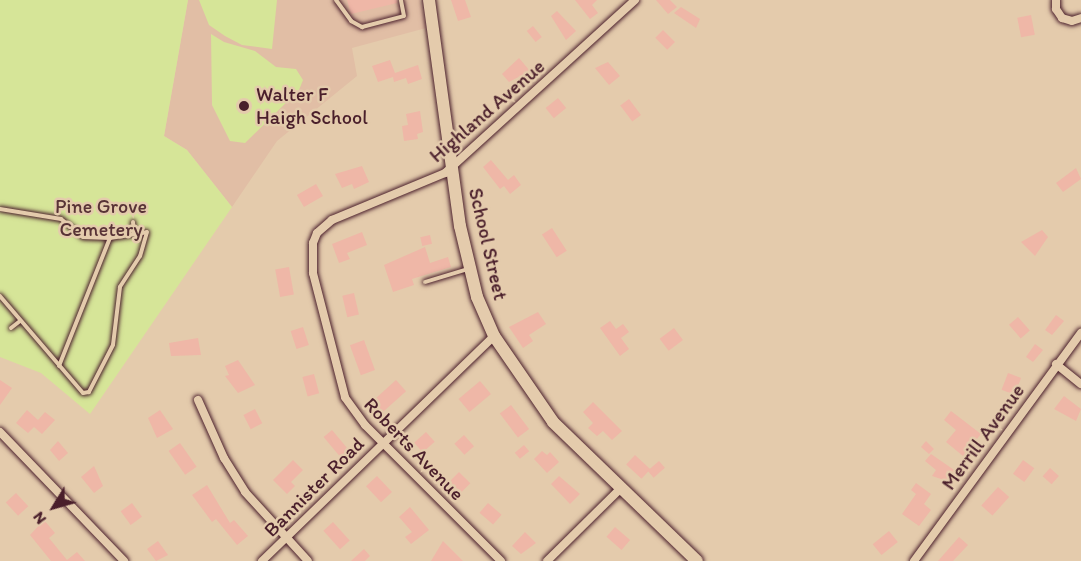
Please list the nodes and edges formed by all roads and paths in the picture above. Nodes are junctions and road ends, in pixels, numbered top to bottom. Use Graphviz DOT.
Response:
graph roads {
  1 [pos="336,0"];
  2 [pos="400,0"];
  3 [pos="429,0"];
  4 [pos="635,0"];
  5 [pos="1056,0"];
  6 [pos="1081,18"];
  7 [pos="452,167"];
  8 [pos="0,209"];
  9 [pos="133,222"];
  10 [pos="134,234"];
  11 [pos="110,238"];
  12 [pos="314,238"];
  13 [pos="469,269"];
  14 [pos="425,282"];
  15 [pos="0,296"];
  16 [pos="20,321"];
  17 [pos="11,328"];
  18 [pos="1081,333"];
  19 [pos="494,336"];
  20 [pos="1056,364"];
  21 [pos="59,366"];
  22 [pos="1081,384"];
  23 [pos="198,400"];
  24 [pos="0,432"];
  25 [pos="382,442"];
  26 [pos="620,489"];
  27 [pos="286,539"];
  28 [pos="124,561"];
  29 [pos="262,561"];
  30 [pos="308,561"];
  31 [pos="501,561"];
  32 [pos="547,561"];
  33 [pos="697,561"];
  34 [pos="914,561"];
  1 -- 2 [label="lane"];
  3 -- 7 [label="street, School Street"];
  4 -- 7 [label="street, Highland Avenue"];
  5 -- 6 [label="street"];
  7 -- 12 [label="street, Highland Avenue"];
  7 -- 13 [label="street, School Street"];
  8 -- 11 [label="lane"];
  9 -- 10 [label="lane"];
  10 -- 11 [label="lane"];
  10 -- 21 [label="lane"];
  11 -- 21 [label="lane"];
  12 -- 25 [label="street, Roberts Avenue"];
  13 -- 14 [label="lane"];
  13 -- 19 [label="street, School Street"];
  15 -- 16 [label="lane"];
  16 -- 17 [label="lane"];
  16 -- 21 [label="lane"];
  18 -- 20 [label="street, Merrill Avenue"];
  19 -- 25 [label="street, Bannister Road"];
  19 -- 26 [label="street, School Street"];
  20 -- 22 [label="street"];
  20 -- 34 [label="street, Merrill Avenue"];
  23 -- 27 [label="street"];
  24 -- 28 [label="street"];
  25 -- 27 [label="street, Bannister Road"];
  25 -- 31 [label="street, Roberts Avenue"];
  26 -- 32 [label="street"];
  26 -- 33 [label="street, School Street"];
  27 -- 29 [label="street, Bannister Road"];
  27 -- 30 [label="street"];
}
